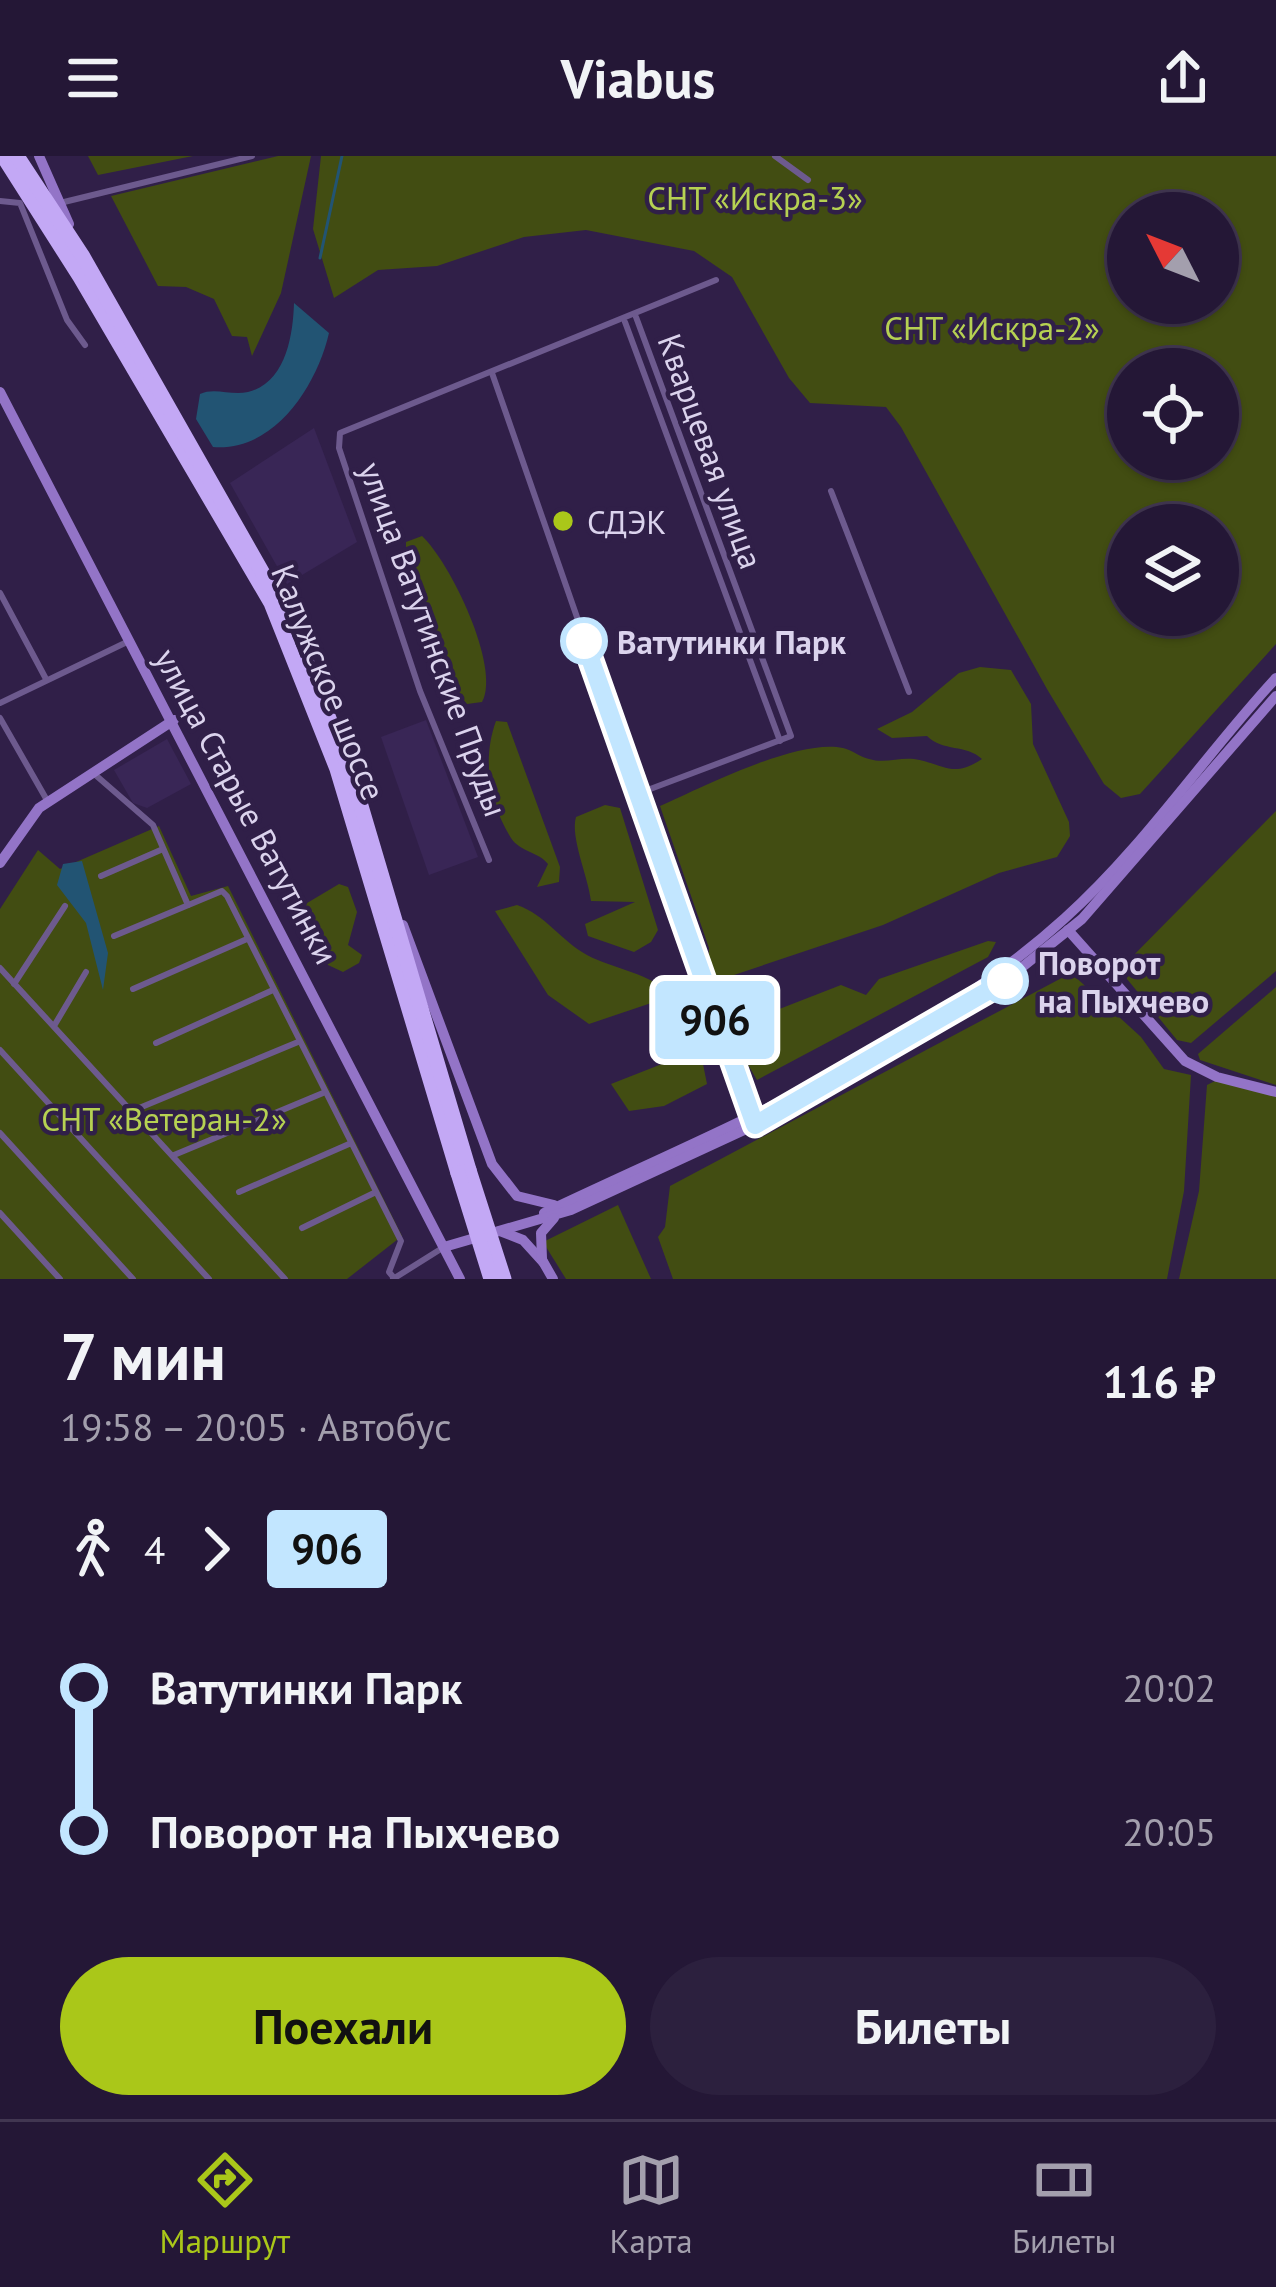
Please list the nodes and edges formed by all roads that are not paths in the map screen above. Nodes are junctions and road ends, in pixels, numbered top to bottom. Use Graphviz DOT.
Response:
graph roads {
  1 [pos="2,156"];
  2 [pos="17,156"];
  3 [pos="39,156"];
  4 [pos="252,156"];
  5 [pos="775,156"];
  6 [pos="808,180"];
  7 [pos="0,201"];
  8 [pos="60,203"];
  9 [pos="82,255"];
  10 [pos="716,280"];
  11 [pos="635,317"];
  12 [pos="624,322"];
  13 [pos="85,345"];
  14 [pos="492,373"];
  15 [pos="0,392"];
  16 [pos="830,491"];
  17 [pos="0,592"];
  18 [pos="130,641"];
  19 [pos="1276,678"];
  20 [pos="46,679"];
  21 [pos="908,692"];
  22 [pos="1276,697"];
  23 [pos="0,703"];
  24 [pos="0,718"];
  25 [pos="174,720"];
  26 [pos="780,741"];
  27 [pos="92,772"];
  28 [pos="637,794"];
  29 [pos="47,802"];
  30 [pos="163,849"];
  31 [pos="489,860"];
  32 [pos="0,863"];
  33 [pos="380,868"];
  34 [pos="101,876"];
  35 [pos="188,905"];
  36 [pos="65,906"];
  37 [pos="1082,919"];
  38 [pos="1065,927"];
  39 [pos="114,936"];
  40 [pos="247,940"];
  41 [pos="1053,945"];
  42 [pos="1082,946"];
  43 [pos="0,968"];
  44 [pos="86,972"];
  45 [pos="14,984"];
  46 [pos="133,989"];
  47 [pos="273,990"];
  48 [pos="54,1026"];
  49 [pos="156,1042"];
  50 [pos="298,1042"];
  51 [pos="0,1050"];
  52 [pos="1276,1092"];
  53 [pos="323,1093"];
  54 [pos="131,1111"];
  55 [pos="753,1120"];
  56 [pos="0,1133"];
  57 [pos="350,1144"];
  58 [pos="174,1155"];
  59 [pos="464,1172"];
  60 [pos="239,1192"];
  61 [pos="374,1193"];
  62 [pos="561,1209"];
  63 [pos="0,1213"];
  64 [pos="521,1224"];
  65 [pos="302,1228"];
  66 [pos="490,1231"];
  67 [pos="444,1247"];
  68 [pos="543,1262"];
  69 [pos="60,1279"];
  70 [pos="134,1279"];
  71 [pos="209,1279"];
  72 [pos="286,1279"];
  73 [pos="393,1279"];
  74 [pos="460,1279"];
  75 [pos="491,1279"];
  76 [pos="504,1279"];
  77 [pos="553,1279"];
  1 -- 59 [label="highway, Калужское шоссе"];
  2 -- 9 [label="highway, Калужское шоссе"];
  3 -- 8 [label="main road"];
  4 -- 8 [label="street"];
  5 -- 6 [label="street"];
  7 -- 13 [label="street"];
  8 -- 9 [label="main road"];
  9 -- 33 [label="highway, Калужское шоссе"];
  10 -- 11 [label="street"];
  11 -- 12 [label="street"];
  11 -- 26 [label="street, Кварцевая улица"];
  12 -- 14 [label="street"];
  12 -- 26 [label="street, Кварцевая улица"];
  14 -- 28 [label="street"];
  14 -- 31 [label="street, улица Ватутинские Пруды"];
  15 -- 18 [label="main road, улица Старые Ватутинки"];
  16 -- 21 [label="street"];
  17 -- 20 [label="street"];
  18 -- 20 [label="street"];
  18 -- 25 [label="main road, улица Старые Ватутинки"];
  19 -- 38 [label="main road"];
  20 -- 23 [label="street"];
  22 -- 37 [label="main road"];
  24 -- 29 [label="street"];
  25 -- 27 [label="main road"];
  25 -- 67 [label="main road, улица Старые Ватутинки"];
  26 -- 28 [label="street"];
  27 -- 29 [label="main road"];
  27 -- 30 [label="street"];
  28 -- 55 [label="street"];
  29 -- 32 [label="main road"];
  30 -- 34 [label="street"];
  30 -- 35 [label="street"];
  33 -- 59 [label="highway, Калужское шоссе"];
  33 -- 62 [label="main road"];
  35 -- 39 [label="street"];
  35 -- 40 [label="street"];
  36 -- 45 [label="street"];
  37 -- 38 [label="main road"];
  37 -- 42 [label="main road"];
  38 -- 41 [label="main road"];
  38 -- 42 [label="main road"];
  38 -- 55 [label="main road"];
  40 -- 46 [label="street"];
  40 -- 47 [label="street"];
  41 -- 42 [label="main road"];
  41 -- 55 [label="main road"];
  42 -- 52 [label="main road"];
  43 -- 45 [label="street"];
  44 -- 48 [label="street"];
  45 -- 48 [label="street"];
  47 -- 49 [label="street"];
  47 -- 50 [label="street"];
  48 -- 54 [label="street"];
  50 -- 53 [label="street"];
  50 -- 54 [label="street"];
  51 -- 71 [label="street"];
  53 -- 57 [label="street"];
  53 -- 58 [label="street"];
  54 -- 58 [label="street"];
  55 -- 62 [label="main road"];
  56 -- 70 [label="street"];
  57 -- 60 [label="street"];
  57 -- 61 [label="street"];
  58 -- 72 [label="street"];
  59 -- 75 [label="highway, Калужское шоссе, bridge"];
  59 -- 76 [label="highway, Калужское шоссе, bridge"];
  61 -- 65 [label="street"];
  61 -- 73 [label="street"];
  62 -- 64 [label="main road"];
  62 -- 68 [label="main road"];
  63 -- 69 [label="street"];
  64 -- 66 [label="main road"];
  64 -- 68 [label="main road"];
  66 -- 67 [label="main road"];
  66 -- 68 [label="main road"];
  67 -- 73 [label="street"];
  67 -- 74 [label="main road"];
  68 -- 77 [label="main road"];
}
